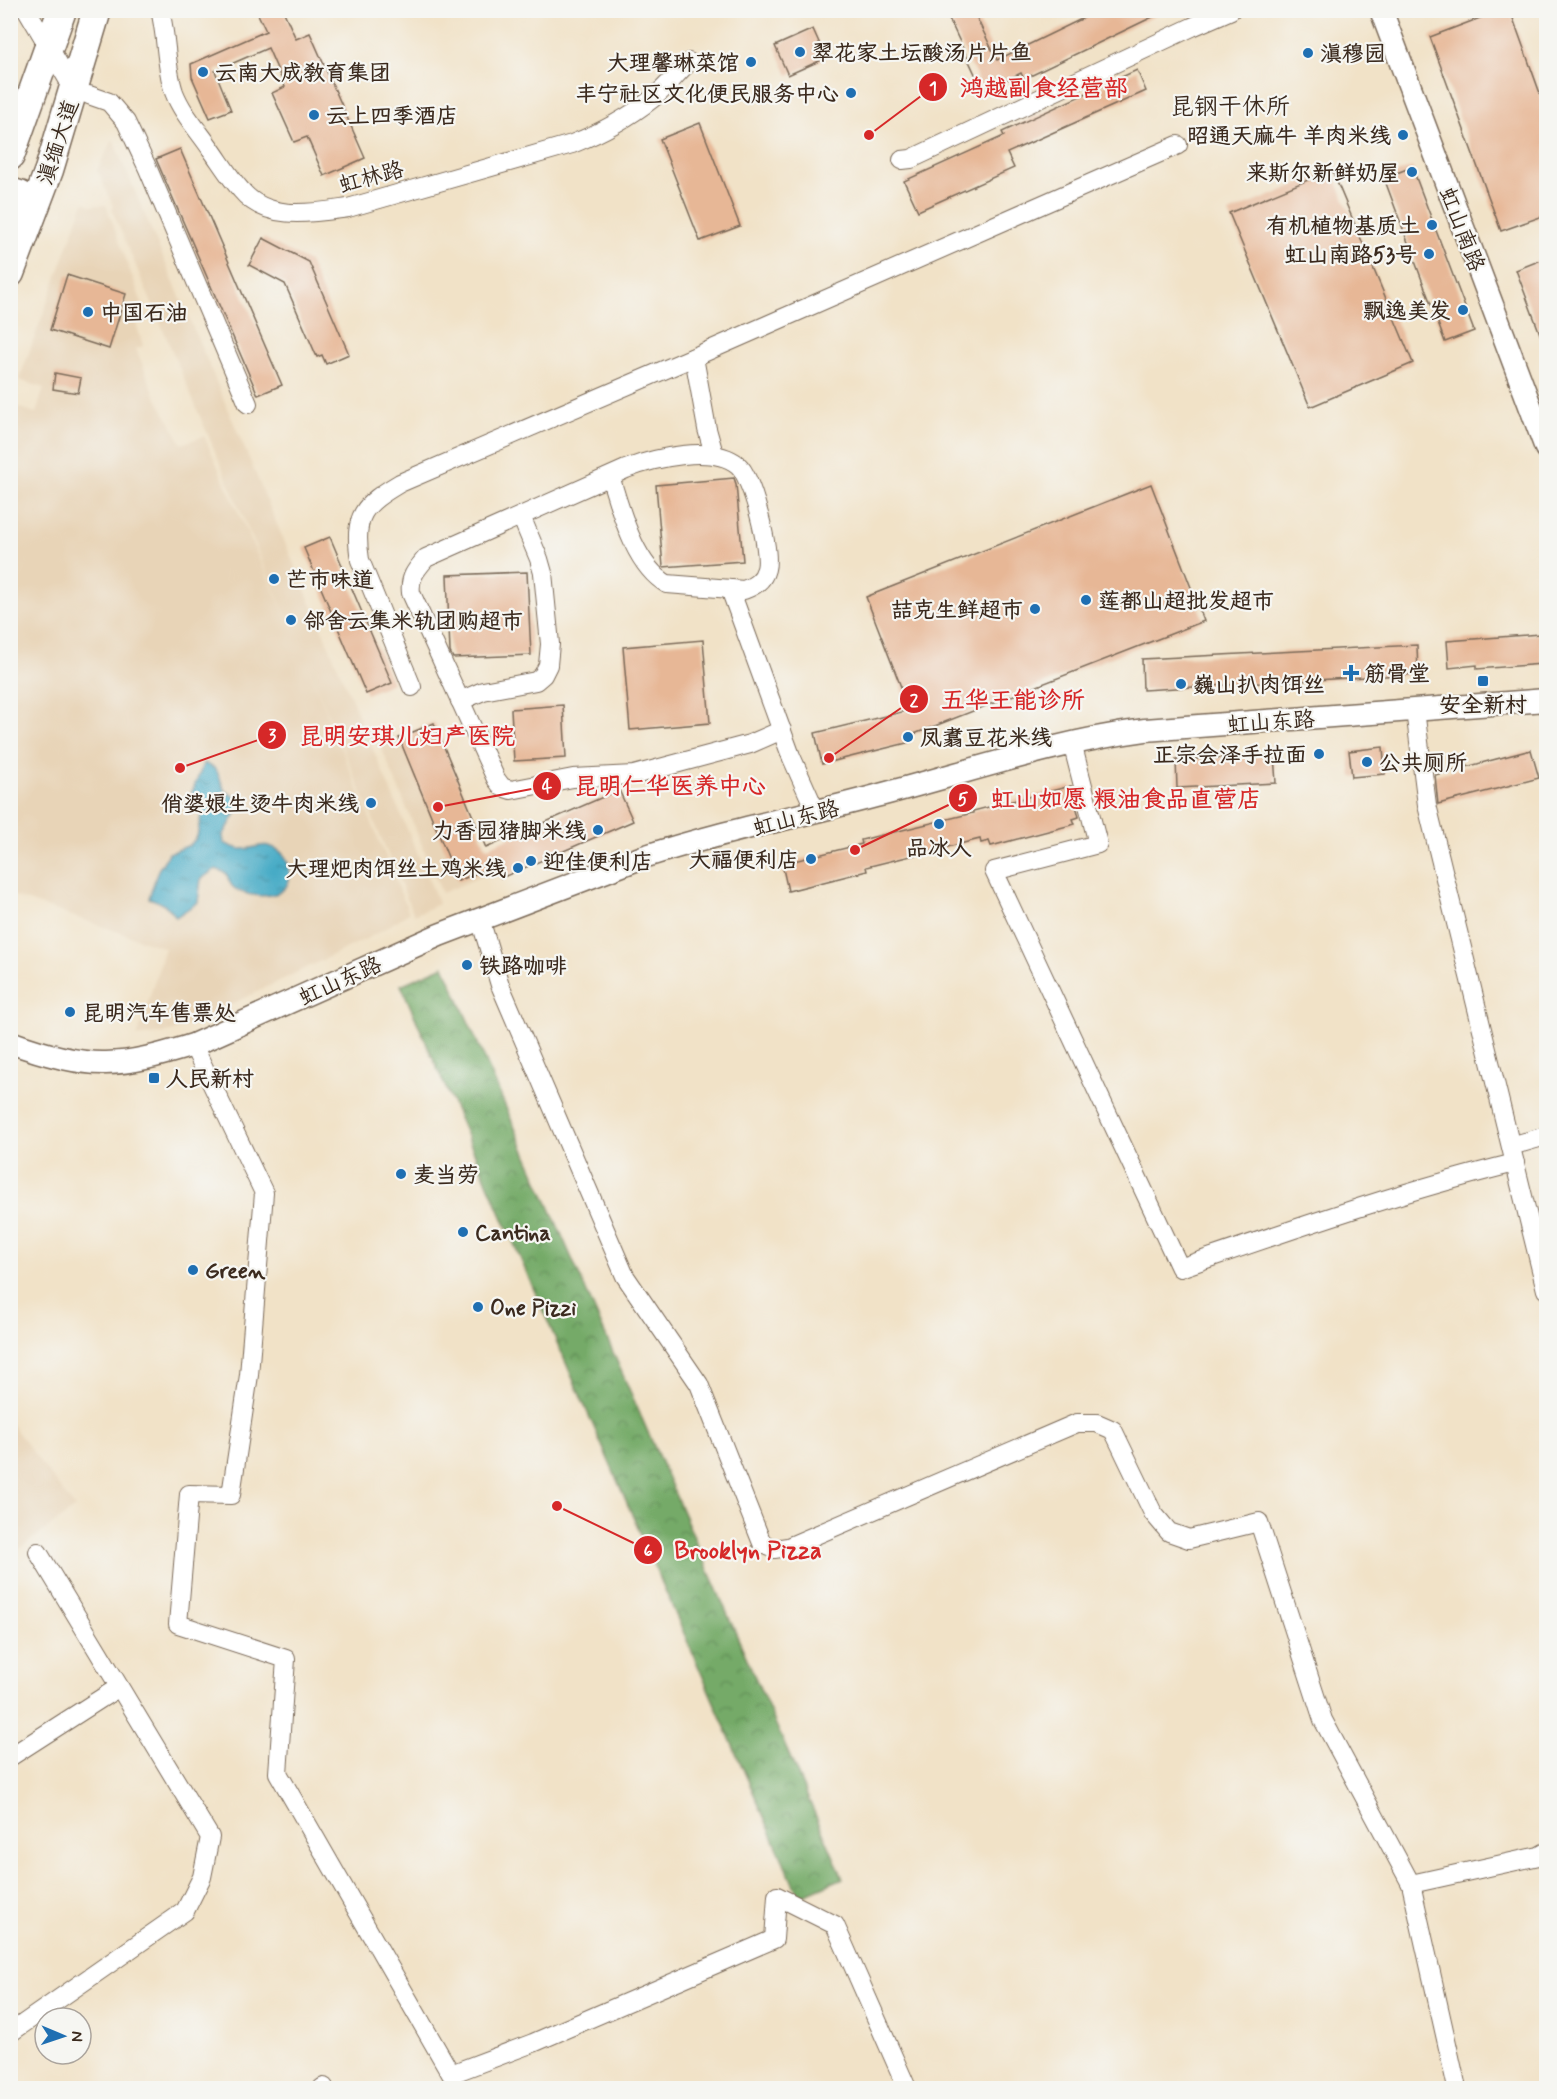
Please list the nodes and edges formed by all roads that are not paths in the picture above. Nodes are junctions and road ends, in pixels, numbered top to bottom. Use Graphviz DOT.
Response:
graph roads {
  1 [pos="27,10"];
  2 [pos="62,10"];
  3 [pos="97,10"];
  4 [pos="102,10"];
  5 [pos="160,10"];
  6 [pos="1231,10"];
  7 [pos="1381,10"];
  8 [pos="50,46"];
  9 [pos="689,63"];
  10 [pos="81,93"];
  11 [pos="1178,145"];
  12 [pos="10,156"];
  13 [pos="902,160"];
  14 [pos="10,193"];
  15 [pos="31,216"];
  16 [pos="10,273"];
  17 [pos="694,357"];
  18 [pos="248,404"];
  19 [pos="1546,448"];
  20 [pos="714,454"];
  21 [pos="610,476"];
  22 [pos="521,516"];
  23 [pos="730,589"];
  24 [pos="412,687"];
  25 [pos="1546,700"];
  26 [pos="460,701"];
  27 [pos="1415,710"];
  28 [pos="782,730"];
  29 [pos="1072,743"];
  30 [pos="816,812"];
  31 [pos="480,919"];
  32 [pos="10,1042"];
  33 [pos="193,1045"];
  34 [pos="1546,1136"];
  35 [pos="1513,1155"];
  36 [pos="1546,1290"];
  37 [pos="38,1552"];
  38 [pos="119,1687"];
  39 [pos="10,1757"];
  40 [pos="1546,1852"];
  41 [pos="1412,1884"];
  42 [pos="10,2033"];
  43 [pos="908,2088"];
  44 [pos="1457,2088"];
  1 -- 8 [label="street"];
  2 -- 8 [label="main road, 滇缅大道"];
  3 -- 10 [label="main road, 滇缅大道"];
  4 -- 10 [label="main road"];
  5 -- 9 [label="street, 虹林路"];
  6 -- 13 [label="street"];
  7 -- 19 [label="street, 虹山南路"];
  8 -- 10 [label="street"];
  8 -- 12 [label="main road, 滇缅大道"];
  10 -- 15 [label="main road, 滇缅大道"];
  10 -- 18 [label="street"];
  11 -- 17 [label="street"];
  14 -- 15 [label="main road"];
  15 -- 16 [label="main road, 滇缅大道"];
  17 -- 20 [label="street"];
  17 -- 24 [label="street"];
  20 -- 21 [label="street"];
  20 -- 23 [label="street"];
  21 -- 22 [label="street"];
  21 -- 23 [label="street"];
  22 -- 26 [label="street"];
  22 -- 26 [label="street"];
  23 -- 28 [label="street"];
  25 -- 27 [label="street, 虹山东路"];
  26 -- 28 [label="street"];
  27 -- 29 [label="street, 虹山东路"];
  27 -- 35 [label="street"];
  28 -- 30 [label="street"];
  29 -- 30 [label="street, 虹山东路"];
  29 -- 35 [label="street"];
  30 -- 31 [label="street, 虹山东路"];
  31 -- 33 [label="street, 虹山东路"];
  31 -- 41 [label="street"];
  32 -- 33 [label="street, 虹山东路"];
  33 -- 43 [label="street"];
  34 -- 35 [label="street"];
  35 -- 36 [label="street"];
  37 -- 38 [label="street"];
  38 -- 39 [label="street"];
  38 -- 42 [label="street"];
  40 -- 41 [label="street"];
  41 -- 44 [label="street"];
}
